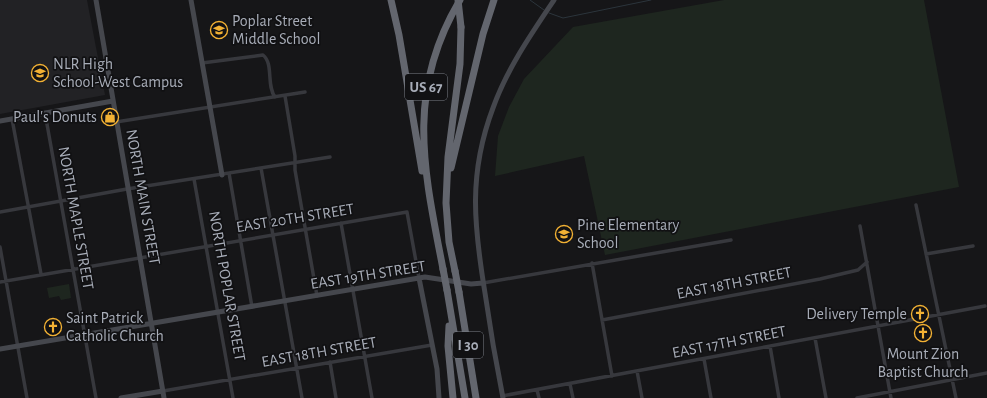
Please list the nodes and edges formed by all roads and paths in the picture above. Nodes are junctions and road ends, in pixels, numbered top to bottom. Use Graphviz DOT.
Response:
graph roads {
  1 [pos="96,0"];
  2 [pos="191,0"];
  3 [pos="391,0"];
  4 [pos="459,0"];
  5 [pos="494,1"];
  6 [pos="552,2"];
  7 [pos="202,63"];
  8 [pos="304,92"];
  9 [pos="285,96"];
  10 [pos="275,97"];
  11 [pos="113,101"];
  12 [pos="210,108"];
  13 [pos="45,113"];
  14 [pos="12,119"];
  15 [pos="0,121"];
  16 [pos="116,122"];
  17 [pos="330,157"];
  18 [pos="295,162"];
  19 [pos="262,168"];
  20 [pos="229,173"];
  21 [pos="222,175"];
  22 [pos="194,179"];
  23 [pos="448,180"];
  24 [pos="427,182"];
  25 [pos="128,189"];
  26 [pos="61,202"];
  27 [pos="916,205"];
  28 [pos="29,207"];
  29 [pos="0,212"];
  30 [pos="341,223"];
  31 [pos="860,226"];
  32 [pos="305,229"];
  33 [pos="273,234"];
  34 [pos="240,240"];
  35 [pos="731,240"];
  36 [pos="206,245"];
  37 [pos="973,246"];
  38 [pos="0,247"];
  39 [pos="926,254"];
  40 [pos="139,256"];
  41 [pos="867,262"];
  42 [pos="592,263"];
  43 [pos="73,268"];
  44 [pos="41,274"];
  45 [pos="419,278"];
  46 [pos="6,280"];
  47 [pos="0,282"];
  48 [pos="483,283"];
  49 [pos="353,290"];
  50 [pos="317,296"];
  51 [pos="285,301"];
  52 [pos="450,306"];
  53 [pos="984,306"];
  54 [pos="252,307"];
  55 [pos="218,313"];
  56 [pos="938,314"];
  57 [pos="602,320"];
  58 [pos="151,323"];
  59 [pos="878,326"];
  60 [pos="85,335"];
  61 [pos="815,338"];
  62 [pos="432,345"];
  63 [pos="18,346"];
  64 [pos="770,346"];
  65 [pos="0,349"];
  66 [pos="364,357"];
  67 [pos="704,358"];
  68 [pos="330,362"];
  69 [pos="297,368"];
  70 [pos="637,371"];
  71 [pos="987,373"];
  72 [pos="612,376"];
  73 [pos="230,379"];
  74 [pos="952,380"];
  75 [pos="570,384"];
  76 [pos="537,390"];
  77 [pos="163,391"];
  78 [pos="890,391"];
  79 [pos="502,397"];
  80 [pos="27,398"];
  81 [pos="96,398"];
  82 [pos="121,398"];
  83 [pos="164,398"];
  84 [pos="234,398"];
  85 [pos="302,398"];
  86 [pos="336,398"];
  87 [pos="372,398"];
  88 [pos="439,398"];
  89 [pos="453,398"];
  90 [pos="465,398"];
  91 [pos="476,398"];
  92 [pos="539,398"];
  93 [pos="573,398"];
  94 [pos="642,398"];
  95 [pos="711,398"];
  96 [pos="779,398"];
  97 [pos="826,398"];
  98 [pos="857,398"];
  99 [pos="891,398"];
  100 [pos="956,398"];
  1 -- 11 [label="main road, NORTH MAIN STREET"];
  2 -- 7 [label="main road"];
  3 -- 24 [label="highway"];
  4 -- 23 [label="highway, bridge"];
  4 -- 24 [label="highway, US 67"];
  5 -- 23 [label="highway, US 67"];
  6 -- 48 [label="main road"];
  7 -- 10 [label="street"];
  7 -- 12 [label="main road"];
  8 -- 9 [label="street"];
  9 -- 10 [label="street"];
  9 -- 18 [label="street"];
  10 -- 12 [label="street"];
  11 -- 13 [label="main road"];
  11 -- 16 [label="main road, NORTH MAIN STREET"];
  12 -- 16 [label="street"];
  12 -- 21 [label="main road"];
  13 -- 14 [label="main road"];
  13 -- 26 [label="street, NORTH MAPLE STREET"];
  14 -- 15 [label="main road"];
  14 -- 28 [label="street"];
  16 -- 25 [label="main road, NORTH MAIN STREET"];
  17 -- 18 [label="street"];
  18 -- 19 [label="street"];
  18 -- 32 [label="street"];
  19 -- 20 [label="street"];
  19 -- 33 [label="street"];
  20 -- 21 [label="street"];
  20 -- 34 [label="street"];
  21 -- 22 [label="street"];
  22 -- 25 [label="street"];
  22 -- 36 [label="street, NORTH POPLAR STREET"];
  23 -- 91 [label="highway, I 30, bridge"];
  24 -- 52 [label="highway, I 30, bridge"];
  25 -- 26 [label="street"];
  25 -- 40 [label="main road, NORTH MAIN STREET"];
  26 -- 28 [label="street"];
  26 -- 43 [label="street, NORTH MAPLE STREET"];
  27 -- 39 [label="street"];
  28 -- 29 [label="street"];
  28 -- 44 [label="street"];
  30 -- 32 [label="street, EAST 20TH STREET"];
  30 -- 45 [label="street, EAST 20TH STREET"];
  30 -- 49 [label="street"];
  31 -- 41 [label="street"];
  32 -- 33 [label="street, EAST 20TH STREET"];
  32 -- 50 [label="street"];
  33 -- 34 [label="street, EAST 20TH STREET"];
  33 -- 51 [label="street"];
  34 -- 36 [label="street, EAST 20TH STREET"];
  34 -- 54 [label="street"];
  35 -- 42 [label="street, EAST 19TH STREET"];
  36 -- 40 [label="street, EAST 20TH STREET"];
  36 -- 55 [label="street, NORTH POPLAR STREET"];
  37 -- 39 [label="street"];
  38 -- 46 [label="street"];
  39 -- 56 [label="street"];
  40 -- 43 [label="street, EAST 20TH STREET"];
  40 -- 58 [label="main road, NORTH MAIN STREET"];
  41 -- 57 [label="street, EAST 18TH STREET"];
  41 -- 59 [label="street"];
  42 -- 48 [label="street, EAST 19TH STREET"];
  42 -- 57 [label="street"];
  43 -- 44 [label="street, EAST 20TH STREET"];
  43 -- 60 [label="street, NORTH MAPLE STREET"];
  44 -- 46 [label="street, EAST 20TH STREET"];
  45 -- 48 [label="main road, EAST 19TH STREET"];
  45 -- 49 [label="main road, EAST 19TH STREET"];
  45 -- 62 [label="main road"];
  46 -- 47 [label="street, EAST 20TH STREET"];
  46 -- 63 [label="street"];
  48 -- 79 [label="main road"];
  49 -- 50 [label="main road, EAST 19TH STREET"];
  49 -- 66 [label="street"];
  50 -- 51 [label="main road, EAST 19TH STREET"];
  51 -- 54 [label="main road, EAST 19TH STREET"];
  51 -- 69 [label="street"];
  52 -- 89 [label="highway"];
  52 -- 90 [label="highway, I 30"];
  53 -- 56 [label="street, EAST 17TH STREET"];
  54 -- 55 [label="main road, EAST 19TH STREET"];
  55 -- 58 [label="main road, EAST 19TH STREET"];
  55 -- 73 [label="street, NORTH POPLAR STREET"];
  56 -- 59 [label="street, EAST 17TH STREET"];
  56 -- 74 [label="street"];
  57 -- 72 [label="street"];
  58 -- 60 [label="main road, EAST 19TH STREET"];
  58 -- 77 [label="main road, NORTH MAIN STREET"];
  59 -- 61 [label="street, EAST 17TH STREET"];
  59 -- 78 [label="street"];
  60 -- 63 [label="main road, EAST 19TH STREET"];
  60 -- 81 [label="street, NORTH MAPLE STREET"];
  61 -- 64 [label="street, EAST 17TH STREET"];
  61 -- 97 [label="street"];
  62 -- 66 [label="street, EAST 18TH STREET"];
  62 -- 88 [label="main road"];
  63 -- 65 [label="main road, EAST 19TH STREET"];
  63 -- 80 [label="street"];
  64 -- 67 [label="street, EAST 17TH STREET"];
  64 -- 96 [label="street"];
  66 -- 68 [label="street, EAST 18TH STREET"];
  66 -- 87 [label="street"];
  67 -- 70 [label="street, EAST 17TH STREET"];
  67 -- 95 [label="street"];
  68 -- 69 [label="street, EAST 18TH STREET"];
  68 -- 86 [label="street"];
  69 -- 73 [label="street, EAST 18TH STREET"];
  69 -- 85 [label="street"];
  70 -- 72 [label="street, EAST 17TH STREET"];
  70 -- 94 [label="street"];
  71 -- 74 [label="street"];
  72 -- 75 [label="street, EAST 17TH STREET"];
  73 -- 77 [label="street, EAST 18TH STREET"];
  73 -- 84 [label="street, NORTH POPLAR STREET"];
  74 -- 78 [label="street"];
  74 -- 100 [label="street"];
  75 -- 76 [label="street, EAST 17TH STREET"];
  75 -- 93 [label="street"];
  76 -- 79 [label="street, EAST 17TH STREET"];
  76 -- 92 [label="street"];
  77 -- 82 [label="main road"];
  77 -- 83 [label="main road, NORTH MAIN STREET"];
  78 -- 98 [label="street"];
  78 -- 99 [label="street"];
}
